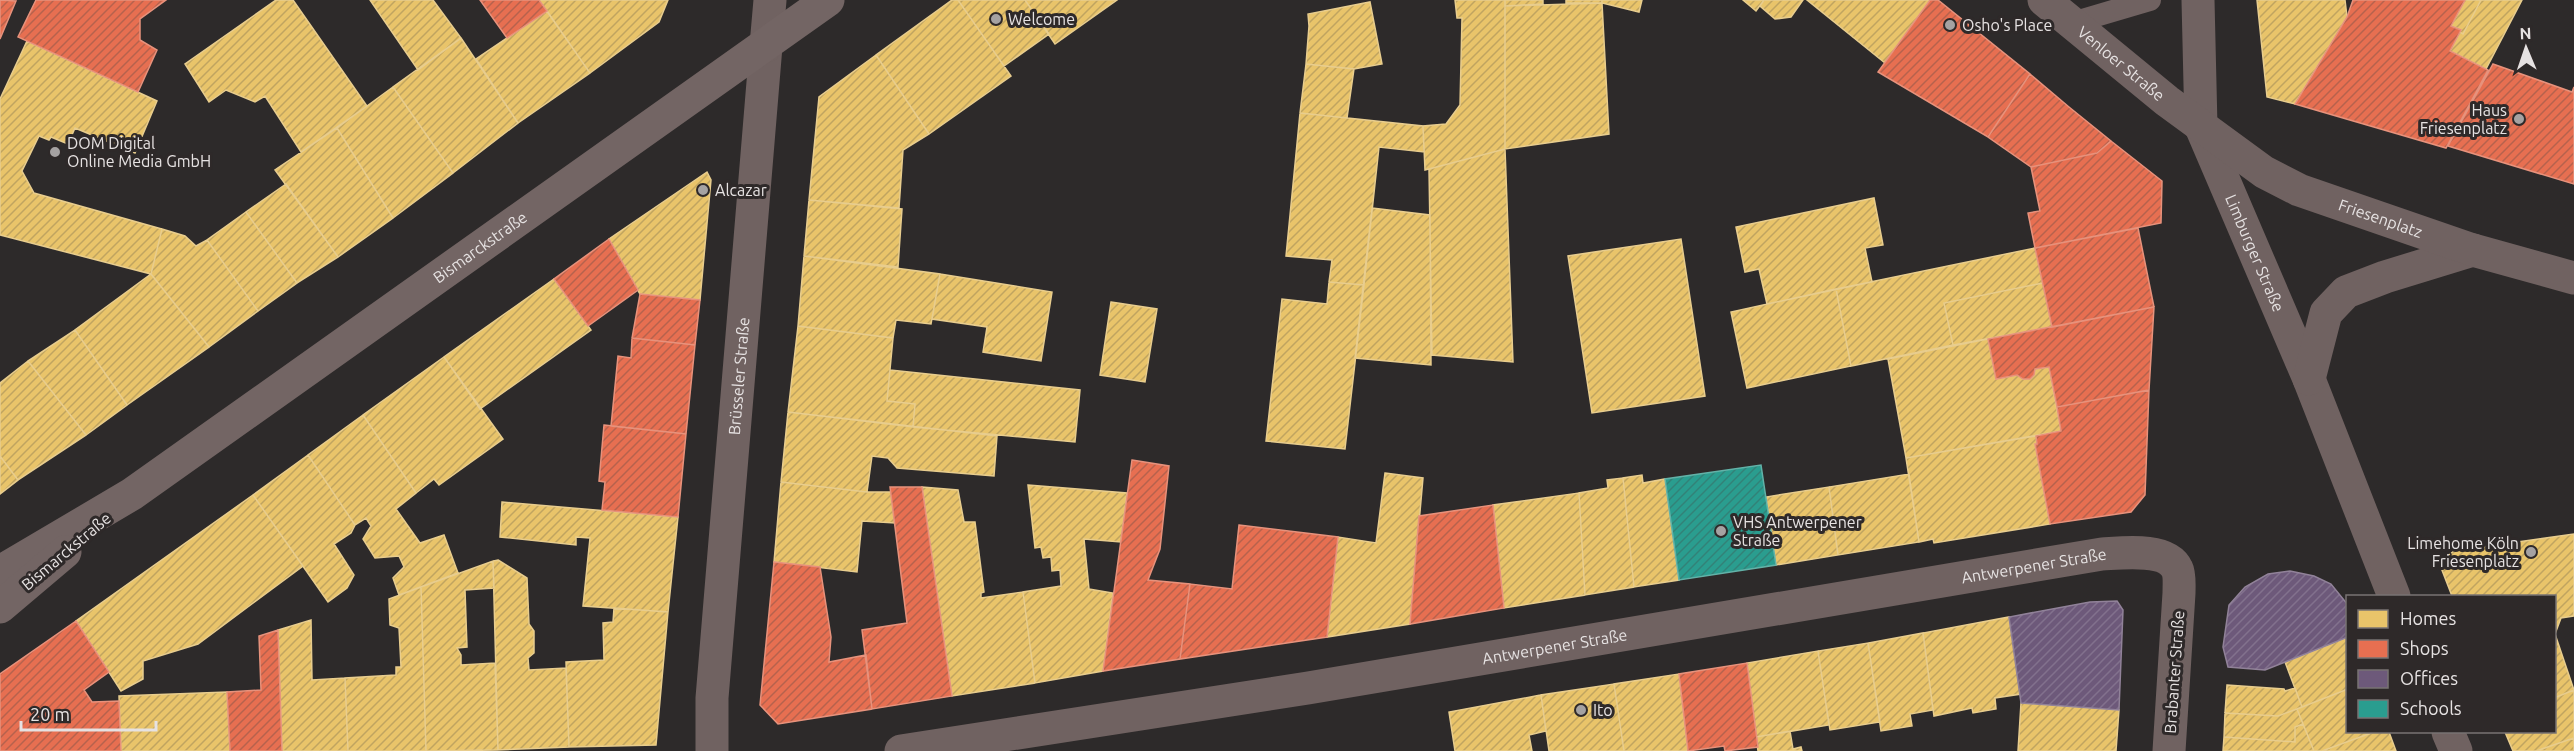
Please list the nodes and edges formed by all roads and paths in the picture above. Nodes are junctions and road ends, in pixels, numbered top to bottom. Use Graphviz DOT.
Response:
graph roads {
  1 [pos="770,0"];
  2 [pos="828,0"];
  3 [pos="2044,0"];
  4 [pos="2150,0"];
  5 [pos="2198,0"];
  6 [pos="2072,22"];
  7 [pos="766,46"];
  8 [pos="2201,127"];
  9 [pos="2473,250"];
  10 [pos="2574,278"];
  11 [pos="2309,378"];
  12 [pos="132,494"];
  13 [pos="0,572"];
  14 [pos="2179,593"];
  15 [pos="2393,595"];
  16 [pos="0,607"];
  17 [pos="2448,733"];
  18 [pos="712,751"];
  19 [pos="901,751"];
  20 [pos="2169,751"];
  21 [pos="2456,751"];
  1 -- 7 [label="street, Brüsseler Straße"];
  2 -- 7 [label="main road, Bismarckstraße"];
  3 -- 6 [label="street, Venloer Straße"];
  4 -- 6 [label="lane"];
  5 -- 8 [label="street"];
  6 -- 8 [label="street, Venloer Straße"];
  7 -- 12 [label="main road, Bismarckstraße"];
  7 -- 18 [label="street, Brüsseler Straße"];
  8 -- 9 [label="street, Friesenplatz"];
  8 -- 11 [label="street, Limburger Straße"];
  9 -- 10 [label="street, Friesenplatz"];
  9 -- 11 [label="street"];
  11 -- 15 [label="street, Limburger Straße"];
  12 -- 13 [label="main road, Bismarckstraße"];
  12 -- 16 [label="main road, Bismarckstraße"];
  14 -- 19 [label="street, Antwerpener Straße"];
  14 -- 20 [label="street, Brabanter Straße"];
  17 -- 21 [label="street"];
}
